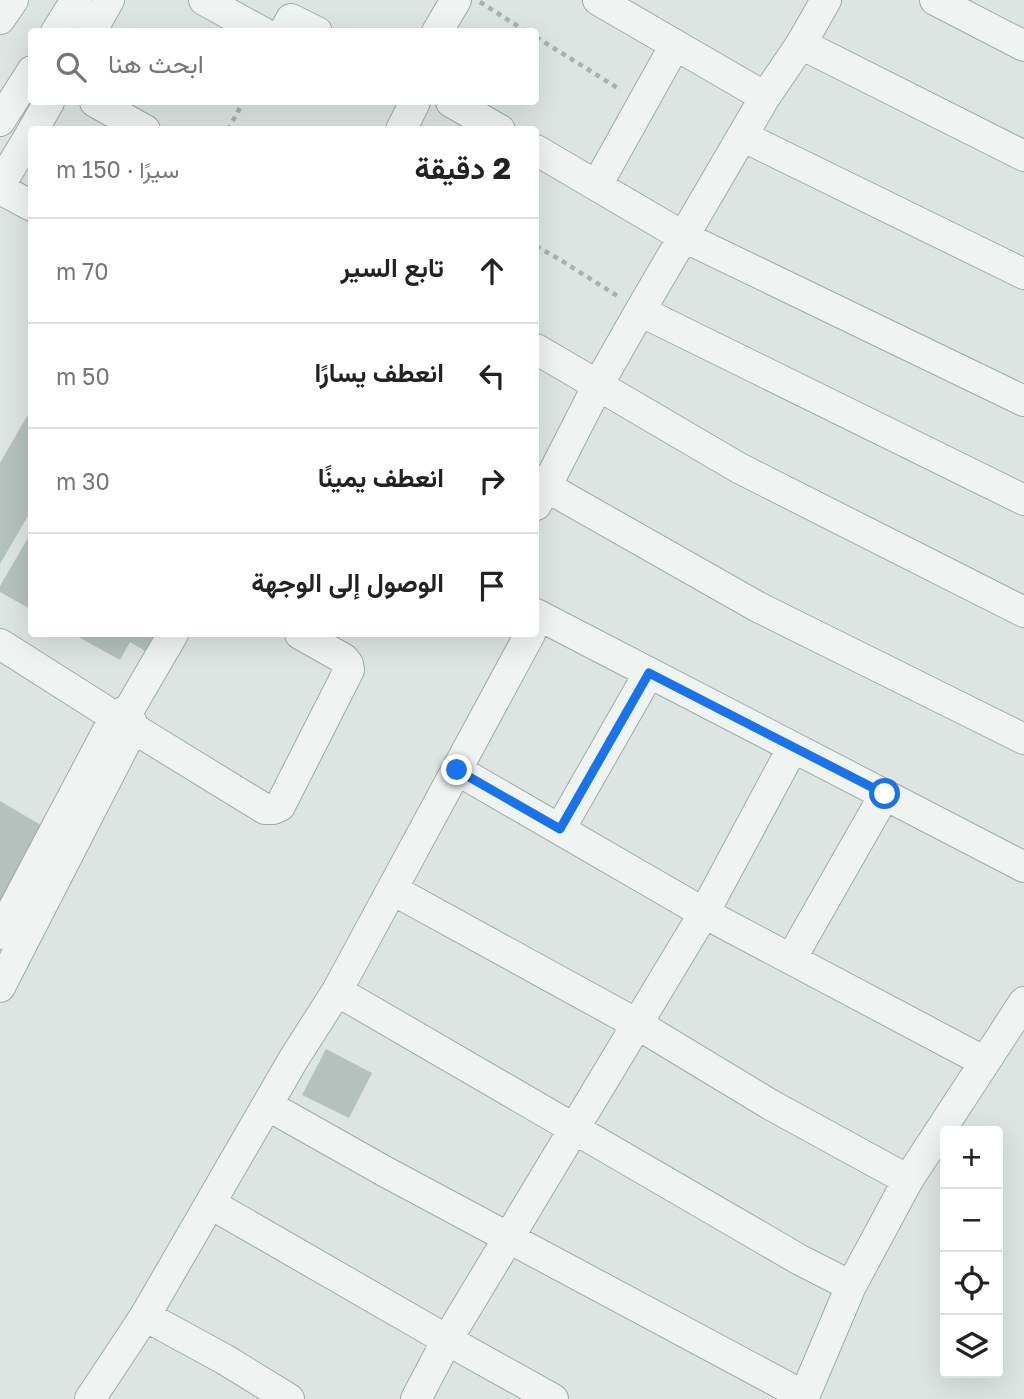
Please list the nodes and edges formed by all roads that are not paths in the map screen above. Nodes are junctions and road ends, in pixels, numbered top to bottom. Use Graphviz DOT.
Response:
graph roads {
  1 [pos="76,0"];
  2 [pos="109,0"];
  3 [pos="204,0"];
  4 [pos="456,0"];
  5 [pos="598,0"];
  6 [pos="826,0"];
  7 [pos="934,0"];
  8 [pos="58,28"];
  9 [pos="93,28"];
  10 [pos="255,28"];
  11 [pos="286,28"];
  12 [pos="309,28"];
  13 [pos="439,28"];
  14 [pos="801,44"];
  15 [pos="675,45"];
  16 [pos="1024,46"];
  17 [pos="28,77"];
  18 [pos="765,97"];
  19 [pos="47,105"];
  20 [pos="100,105"];
  21 [pos="414,105"];
  22 [pos="455,105"];
  23 [pos="0,121"];
  24 [pos="35,126"];
  25 [pos="138,126"];
  26 [pos="403,126"];
  27 [pos="493,126"];
  28 [pos="742,136"];
  29 [pos="28,138"];
  30 [pos="539,152"];
  31 [pos="1024,156"];
  32 [pos="597,185"];
  33 [pos="0,187"];
  34 [pos="28,204"];
  35 [pos="684,237"];
  36 [pos="1024,274"];
  37 [pos="640,311"];
  38 [pos="539,351"];
  39 [pos="598,385"];
  40 [pos="1024,401"];
  41 [pos="539,491"];
  42 [pos="1024,500"];
  43 [pos="1024,612"];
  44 [pos="539,624"];
  45 [pos="171,637"];
  46 [pos="305,637"];
  47 [pos="527,637"];
  48 [pos="0,644"];
  49 [pos="649,673"];
  50 [pos="126,718"];
  51 [pos="1024,740"];
  52 [pos="793,747"];
  53 [pos="457,770"];
  54 [pos="885,794"];
  55 [pos="560,829"];
  56 [pos="1024,867"];
  57 [pos="393,890"];
  58 [pos="704,913"];
  59 [pos="0,934"];
  60 [pos="791,959"];
  61 [pos="0,987"];
  62 [pos="337,991"];
  63 [pos="1024,1002"];
  64 [pos="637,1024"];
  65 [pos="985,1062"];
  66 [pos="267,1105"];
  67 [pos="574,1128"];
  68 [pos="908,1180"];
  69 [pos="211,1203"];
  70 [pos="509,1237"];
  71 [pos="851,1286"];
  72 [pos="145,1316"];
  73 [pos="447,1340"];
  74 [pos="803,1398"];
  75 [pos="90,1399"];
  76 [pos="289,1399"];
  77 [pos="416,1399"];
  78 [pos="553,1399"];
  1 -- 8 [label="street"];
  2 -- 9 [label="street"];
  3 -- 10 [label="street"];
  4 -- 13 [label="street"];
  5 -- 15 [label="street"];
  6 -- 14 [label="street"];
  7 -- 16 [label="street"];
  11 -- 12 [label="street"];
  14 -- 18 [label="street"];
  14 -- 31 [label="street"];
  15 -- 18 [label="street"];
  15 -- 32 [label="street"];
  17 -- 23 [label="street"];
  18 -- 28 [label="street"];
  19 -- 24 [label="street"];
  20 -- 25 [label="street"];
  21 -- 26 [label="street"];
  22 -- 27 [label="street"];
  28 -- 35 [label="street"];
  28 -- 36 [label="street"];
  29 -- 33 [label="street"];
  30 -- 32 [label="street"];
  32 -- 35 [label="street"];
  33 -- 34 [label="street"];
  35 -- 37 [label="street"];
  35 -- 40 [label="street"];
  37 -- 39 [label="street"];
  37 -- 42 [label="street"];
  38 -- 39 [label="street"];
  39 -- 41 [label="street"];
  39 -- 43 [label="street"];
  41 -- 51 [label="street"];
  44 -- 49 [label="street"];
  45 -- 50 [label="street"];
  46 -- 50 [label="street"];
  47 -- 53 [label="street"];
  48 -- 50 [label="street"];
  49 -- 52 [label="street"];
  49 -- 55 [label="street"];
  50 -- 59 [label="street"];
  50 -- 61 [label="street"];
  52 -- 54 [label="street"];
  52 -- 58 [label="street"];
  53 -- 55 [label="street"];
  53 -- 57 [label="street"];
  54 -- 56 [label="street"];
  54 -- 60 [label="street"];
  55 -- 58 [label="street"];
  57 -- 62 [label="street"];
  57 -- 64 [label="street"];
  58 -- 60 [label="street"];
  58 -- 64 [label="street"];
  60 -- 65 [label="street"];
  62 -- 66 [label="street"];
  62 -- 67 [label="street"];
  63 -- 65 [label="street"];
  64 -- 67 [label="street"];
  64 -- 68 [label="street"];
  65 -- 68 [label="street"];
  66 -- 69 [label="street"];
  66 -- 70 [label="street"];
  67 -- 70 [label="street"];
  67 -- 71 [label="street"];
  68 -- 71 [label="street"];
  69 -- 72 [label="street"];
  69 -- 73 [label="street"];
  70 -- 73 [label="street"];
  70 -- 74 [label="street"];
  71 -- 74 [label="street"];
  72 -- 75 [label="street"];
  72 -- 76 [label="street"];
  73 -- 77 [label="street"];
  73 -- 78 [label="street"];
}
